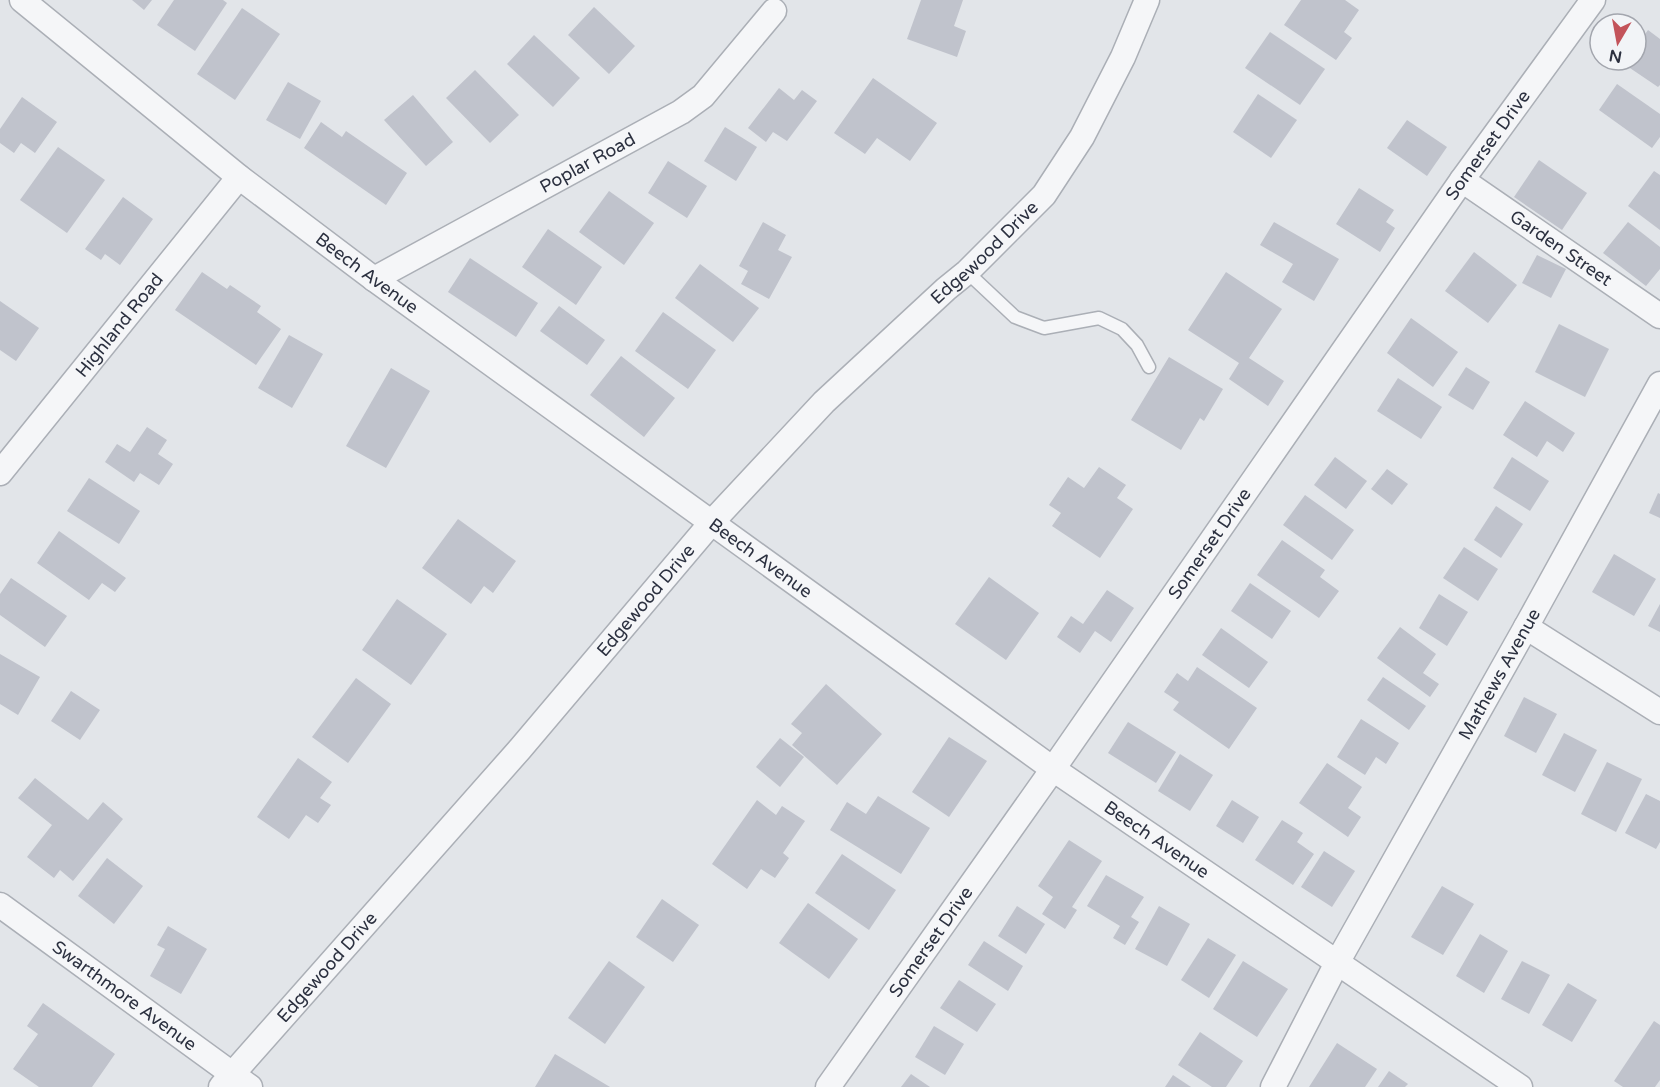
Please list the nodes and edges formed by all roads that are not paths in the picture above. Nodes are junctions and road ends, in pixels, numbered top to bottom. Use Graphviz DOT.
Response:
graph roads {
  1 [pos="1147,0"];
  2 [pos="1593,0"];
  3 [pos="35,4"];
  4 [pos="774,11"];
  5 [pos="239,177"];
  6 [pos="1462,180"];
  7 [pos="968,272"];
  8 [pos="374,279"];
  9 [pos="1660,316"];
  10 [pos="1149,367"];
  11 [pos="1660,384"];
  12 [pos="0,473"];
  13 [pos="712,522"];
  14 [pos="1526,627"];
  15 [pos="1660,712"];
  16 [pos="1053,769"];
  17 [pos="0,905"];
  18 [pos="1338,961"];
  19 [pos="234,1083"];
  20 [pos="828,1087"];
  21 [pos="1273,1087"];
  22 [pos="1520,1087"];
  1 -- 7 [label="street, Edgewood Drive"];
  2 -- 6 [label="street, Somerset Drive"];
  3 -- 5 [label="street, Beech Avenue"];
  4 -- 8 [label="street, Poplar Road"];
  5 -- 8 [label="street, Beech Avenue"];
  5 -- 12 [label="street, Highland Road"];
  6 -- 9 [label="street, Garden Street"];
  6 -- 16 [label="street, Somerset Drive"];
  7 -- 10 [label="lane"];
  7 -- 13 [label="street, Edgewood Drive"];
  8 -- 13 [label="street, Beech Avenue"];
  11 -- 14 [label="street, Mathews Avenue"];
  13 -- 16 [label="street, Beech Avenue"];
  13 -- 19 [label="street, Edgewood Drive"];
  14 -- 15 [label="street"];
  14 -- 18 [label="street, Mathews Avenue"];
  16 -- 18 [label="street, Beech Avenue"];
  16 -- 20 [label="street, Somerset Drive"];
  17 -- 19 [label="street, Swarthmore Avenue"];
  18 -- 21 [label="street, Mathews Avenue"];
  18 -- 22 [label="street, Beech Avenue"];
}
